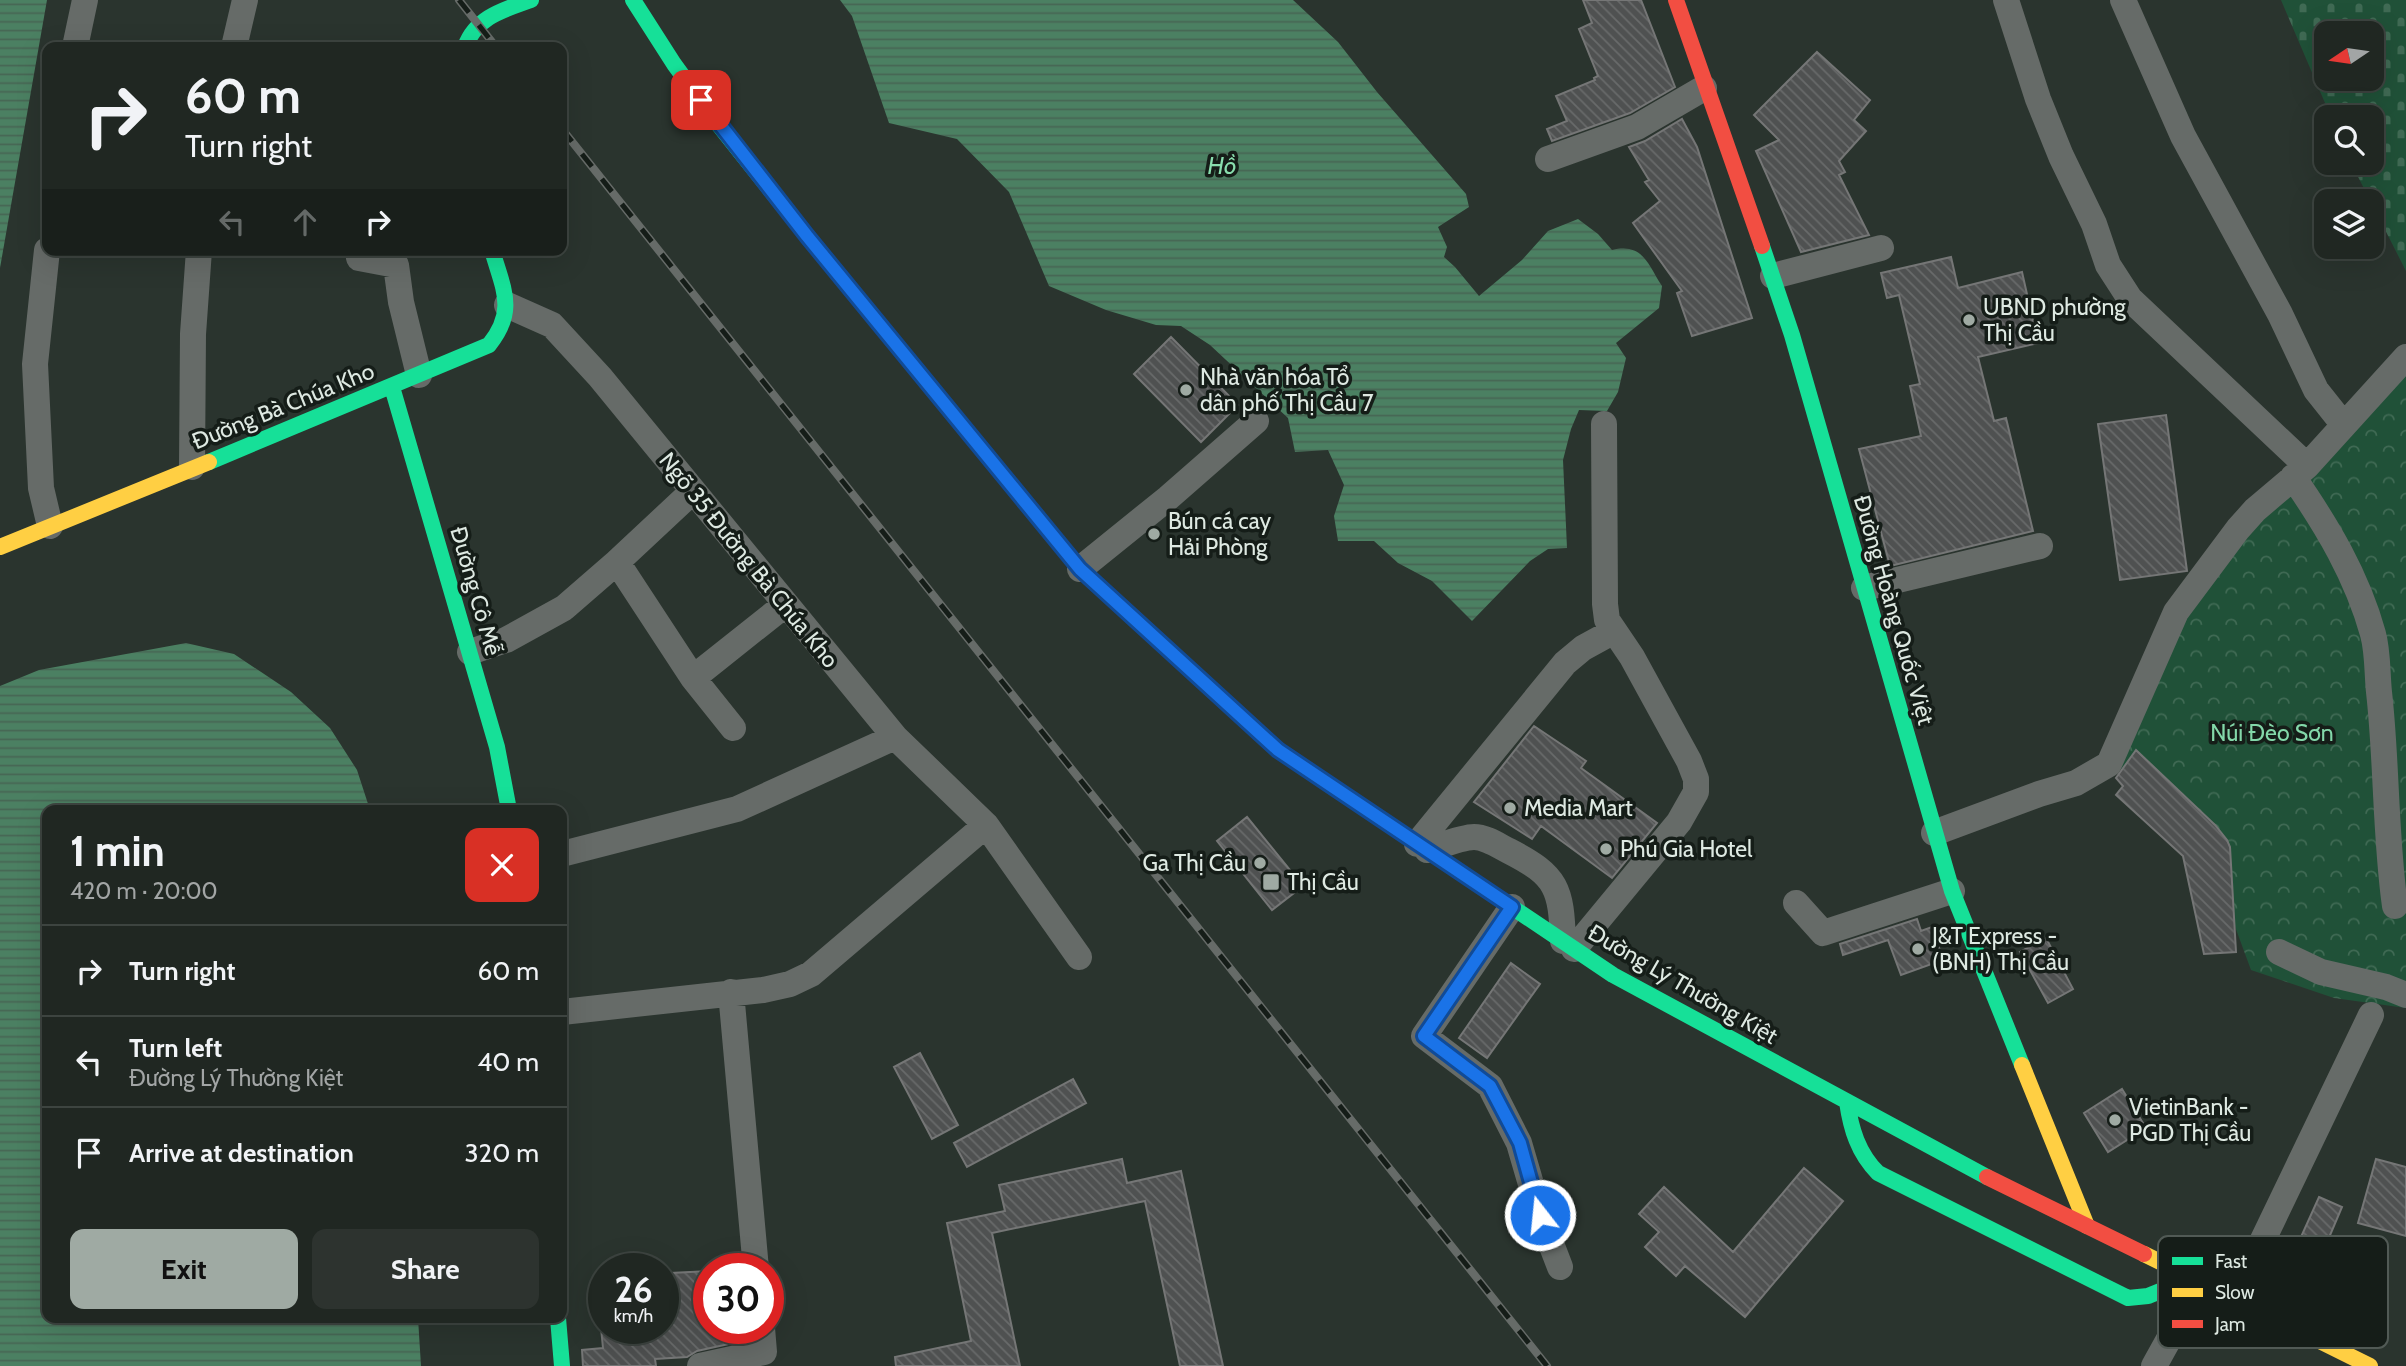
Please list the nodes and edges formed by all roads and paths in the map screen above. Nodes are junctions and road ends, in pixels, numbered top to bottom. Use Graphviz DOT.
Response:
graph roads {
  1 [pos="85,0"];
  2 [pos="245,0"];
  3 [pos="531,0"];
  4 [pos="633,0"];
  5 [pos="2006,0"];
  6 [pos="2123,0"];
  7 [pos="1681,2"];
  8 [pos="490,7"];
  9 [pos="76,42"];
  10 [pos="235,42"];
  11 [pos="467,42"];
  12 [pos="1704,88"];
  13 [pos="1548,159"];
  14 [pos="1881,248"];
  15 [pos="46,256"];
  16 [pos="200,256"];
  17 [pos="359,256"];
  18 [pos="494,256"];
  19 [pos="1773,276"];
  20 [pos="507,304"];
  21 [pos="2406,357"];
  22 [pos="419,375"];
  23 [pos="392,387"];
  24 [pos="1256,421"];
  25 [pos="1604,424"];
  26 [pos="2343,424"];
  27 [pos="192,467"];
  28 [pos="2300,472"];
  29 [pos="693,491"];
  30 [pos="50,526"];
  31 [pos="2040,546"];
  32 [pos="0,547"];
  33 [pos="617,562"];
  34 [pos="1080,569"];
  35 [pos="1864,587"];
  36 [pos="786,604"];
  37 [pos="1614,631"];
  38 [pos="470,652"];
  39 [pos="693,678"];
  40 [pos="733,728"];
  41 [pos="895,737"];
  42 [pos="508,805"];
  43 [pos="986,825"];
  44 [pos="1934,833"];
  45 [pos="1422,847"];
  46 [pos="567,853"];
  47 [pos="1952,891"];
  48 [pos="1796,903"];
  49 [pos="2395,906"];
  50 [pos="1512,907"];
  51 [pos="1568,945"];
  52 [pos="2279,952"];
  53 [pos="1079,957"];
  54 [pos="731,992"];
  55 [pos="2406,995"];
  56 [pos="567,1011"];
  57 [pos="2371,1015"];
  58 [pos="1847,1102"];
  59 [pos="2087,1226"];
  60 [pos="2265,1236"];
  61 [pos="755,1253"];
  62 [pos="2158,1262"];
  63 [pos="1560,1267"];
  64 [pos="2158,1293"];
  65 [pos="558,1323"];
  66 [pos="763,1344"];
  67 [pos="2163,1348"];
  68 [pos="2333,1348"];
  69 [pos="562,1366"];
  70 [pos="701,1366"];
  71 [pos="2154,1366"];
  72 [pos="2370,1366"];
  1 -- 9 [label="street"];
  2 -- 10 [label="street"];
  3 -- 8 [label="main road"];
  4 -- 34 [label="main road, Đường Lý Thường Kiệt"];
  5 -- 28 [label="street"];
  6 -- 26 [label="street"];
  7 -- 12 [label="main road, Đường Hoàng Quốc Việt"];
  8 -- 11 [label="main road"];
  12 -- 13 [label="street"];
  12 -- 19 [label="main road, Đường Hoàng Quốc Việt"];
  14 -- 19 [label="street"];
  15 -- 30 [label="street"];
  16 -- 27 [label="street"];
  17 -- 22 [label="street"];
  18 -- 20 [label="main road"];
  19 -- 35 [label="main road, Đường Hoàng Quốc Việt"];
  20 -- 22 [label="main road, Đường Bà Chúa Kho"];
  20 -- 29 [label="street, Ngõ 35 Đường Bà Chúa Kho"];
  21 -- 26 [label="street"];
  22 -- 23 [label="main road, Đường Bà Chúa Kho"];
  23 -- 27 [label="main road, Đường Bà Chúa Kho"];
  23 -- 38 [label="main road, Đường Cô Mễ"];
  24 -- 34 [label="street"];
  25 -- 37 [label="street"];
  26 -- 28 [label="street"];
  27 -- 30 [label="main road, Đường Bà Chúa Kho"];
  28 -- 44 [label="street"];
  28 -- 49 [label="street"];
  29 -- 33 [label="street"];
  29 -- 36 [label="street, Ngõ 35 Đường Bà Chúa Kho"];
  30 -- 32 [label="main road, Đường Bà Chúa Kho"];
  31 -- 35 [label="street"];
  33 -- 38 [label="street"];
  33 -- 39 [label="street"];
  34 -- 45 [label="main road, Đường Lý Thường Kiệt"];
  35 -- 44 [label="main road, Đường Hoàng Quốc Việt"];
  36 -- 39 [label="street"];
  36 -- 41 [label="street, Ngõ 35 Đường Bà Chúa Kho"];
  37 -- 45 [label="street"];
  37 -- 51 [label="street"];
  38 -- 42 [label="main road, Đường Cô Mễ"];
  39 -- 40 [label="street"];
  41 -- 43 [label="street, Ngõ 35 Đường Bà Chúa Kho"];
  41 -- 46 [label="street"];
  43 -- 53 [label="street, Ngõ 35 Đường Bà Chúa Kho"];
  43 -- 54 [label="street"];
  44 -- 47 [label="main road, Đường Hoàng Quốc Việt"];
  45 -- 50 [label="main road, Đường Lý Thường Kiệt"];
  45 -- 51 [label="street"];
  47 -- 48 [label="street"];
  47 -- 59 [label="main road, Đường Hoàng Quốc Việt"];
  50 -- 51 [label="main road, Đường Lý Thường Kiệt"];
  50 -- 63 [label="street"];
  51 -- 58 [label="main road, Đường Lý Thường Kiệt"];
  52 -- 55 [label="street"];
  54 -- 56 [label="street"];
  54 -- 61 [label="street"];
  57 -- 60 [label="street"];
  58 -- 59 [label="main road, Đường Lý Thường Kiệt"];
  58 -- 64 [label="main road"];
  59 -- 62 [label="main road, Đường Lý Thường Kiệt"];
  65 -- 69 [label="main road"];
  66 -- 70 [label="street"];
  67 -- 71 [label="street"];
  68 -- 72 [label="main road, Đường Lý Thường Kiệt"];
}
